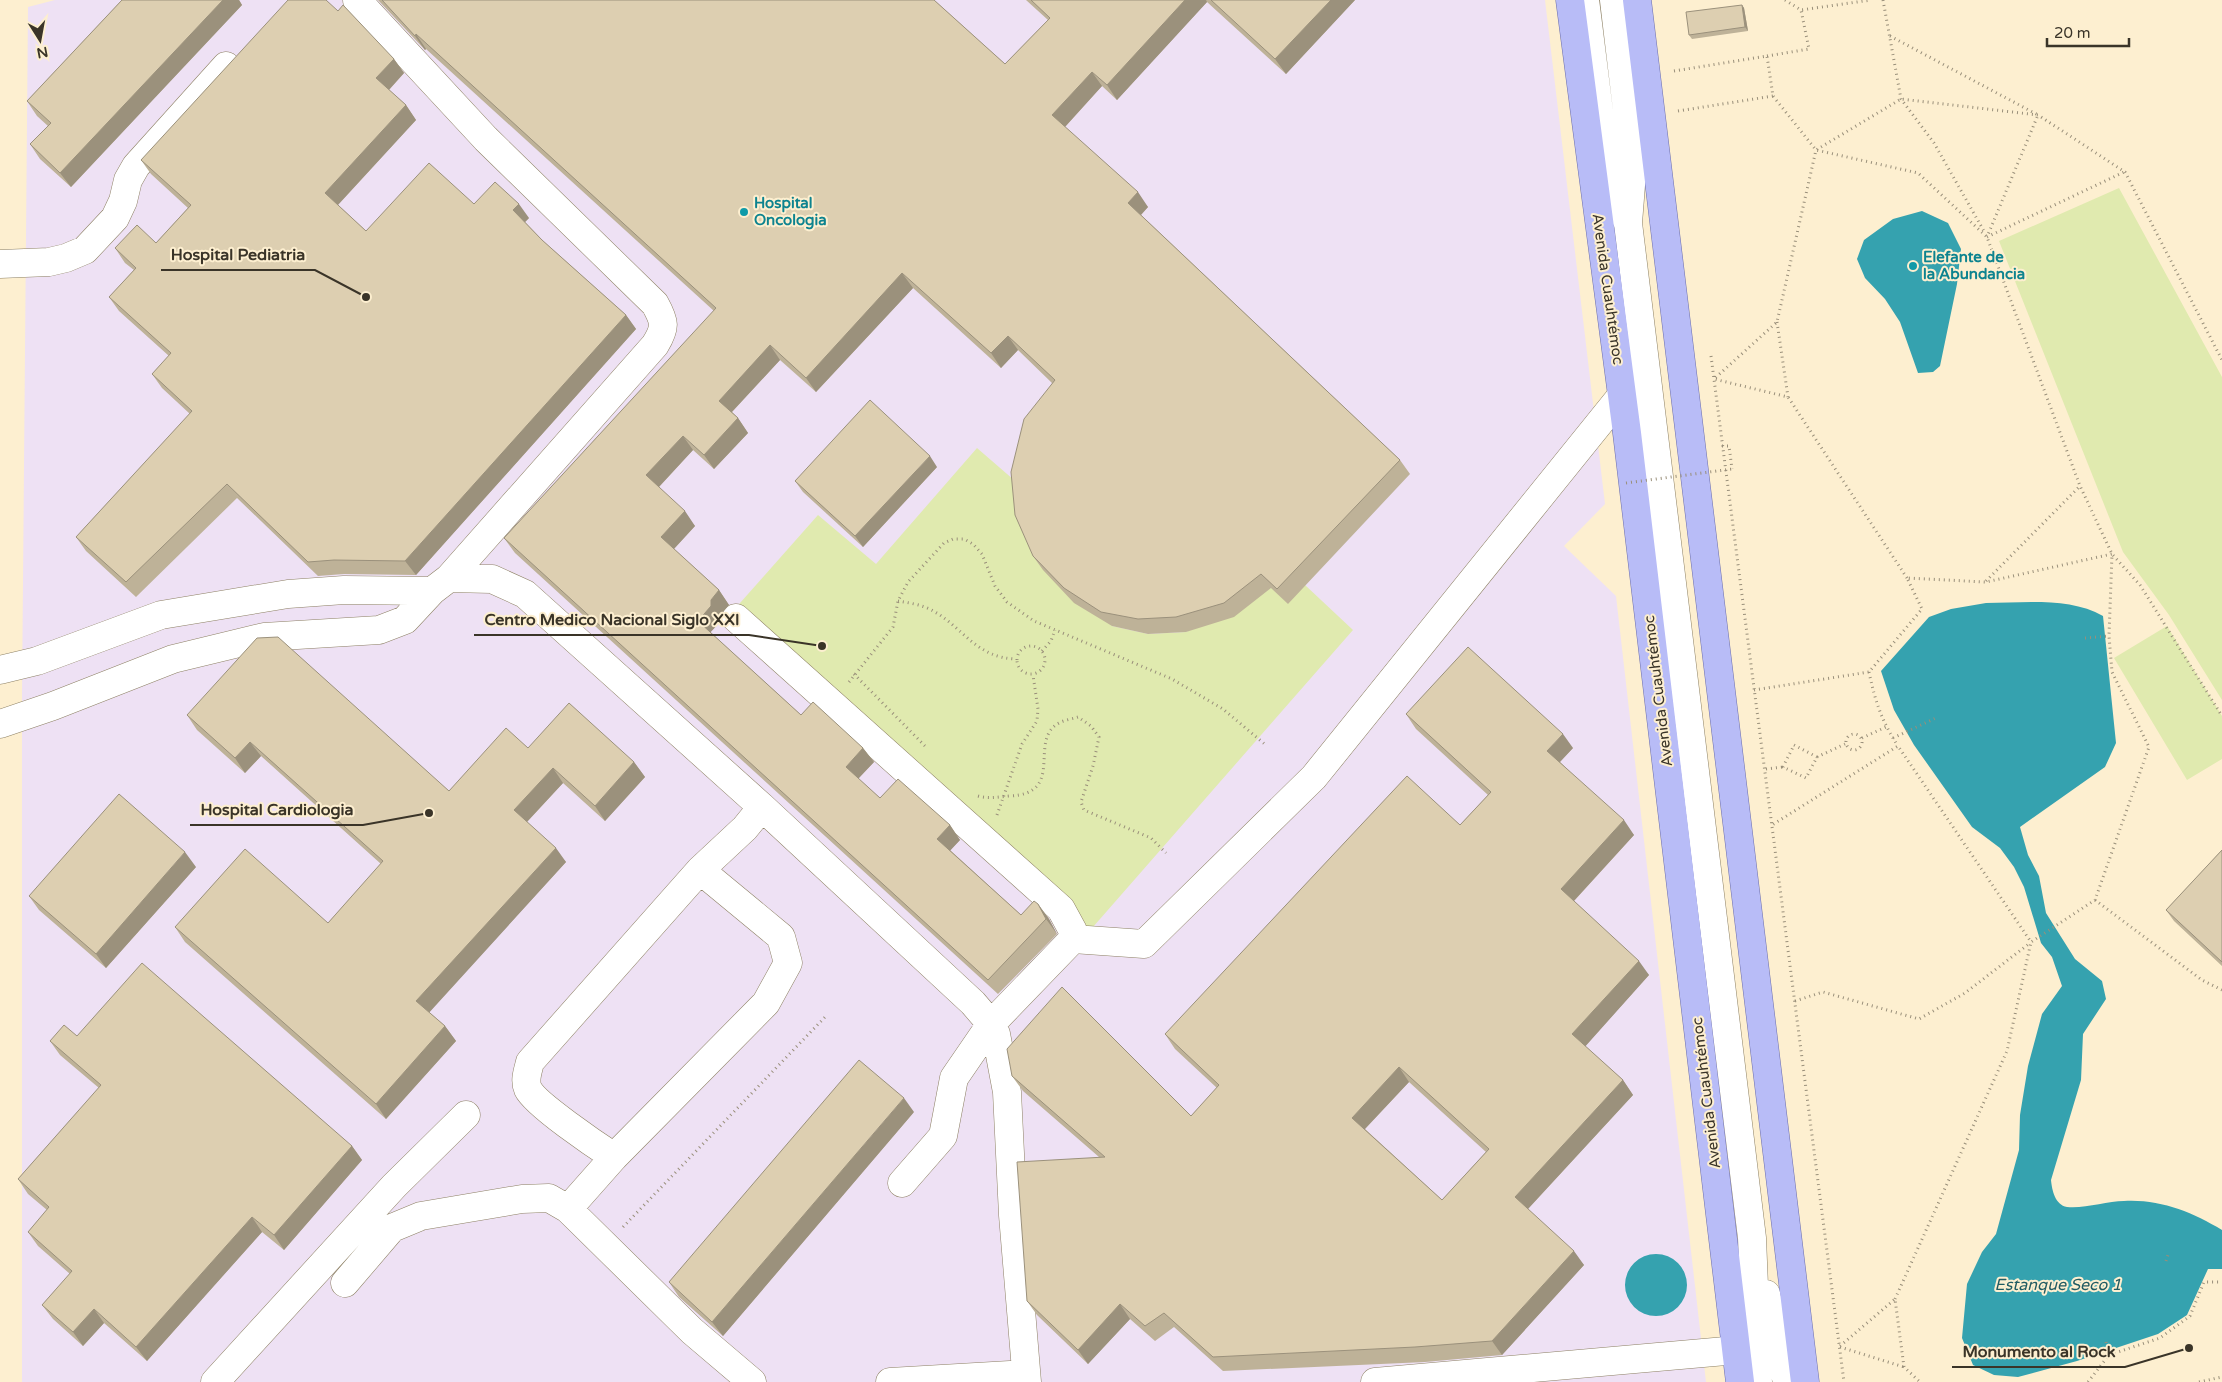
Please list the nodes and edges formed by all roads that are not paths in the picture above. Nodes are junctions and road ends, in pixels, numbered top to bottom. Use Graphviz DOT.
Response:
graph roads {
  1 [pos="357,0"];
  2 [pos="1570,0"];
  3 [pos="1584,0"];
  4 [pos="1614,0"];
  5 [pos="1637,0"];
  6 [pos="226,66"];
  7 [pos="1628,222"];
  8 [pos="0,264"];
  9 [pos="1622,395"];
  10 [pos="441,584"];
  11 [pos="736,618"];
  12 [pos="0,670"];
  13 [pos="0,724"];
  14 [pos="762,808"];
  15 [pos="700,870"];
  16 [pos="1073,940"];
  17 [pos="992,1024"];
  18 [pos="466,1115"];
  19 [pos="614,1158"];
  20 [pos="902,1183"];
  21 [pos="568,1209"];
  22 [pos="382,1220"];
  23 [pos="1752,1238"];
  24 [pos="345,1284"];
  25 [pos="1737,1350"];
  26 [pos="1599,1371"];
  27 [pos="1030,1379"];
  28 [pos="215,1382"];
  29 [pos="752,1382"];
  30 [pos="890,1382"];
  31 [pos="1375,1382"];
  32 [pos="1740,1382"];
  33 [pos="1758,1382"];
  34 [pos="1787,1382"];
  35 [pos="1805,1382"];
  1 -- 10 [label="lane"];
  2 -- 9 [label="main road, Avenida Cuauhtémoc"];
  3 -- 7 [label="lane"];
  4 -- 7 [label="lane"];
  5 -- 35 [label="main road"];
  6 -- 8 [label="lane"];
  7 -- 23 [label="lane"];
  9 -- 16 [label="lane"];
  9 -- 25 [label="main road, Avenida Cuauhtémoc"];
  10 -- 12 [label="lane"];
  10 -- 13 [label="lane"];
  10 -- 14 [label="lane"];
  11 -- 16 [label="lane"];
  14 -- 15 [label="lane"];
  14 -- 17 [label="lane"];
  15 -- 19 [label="lane"];
  15 -- 19 [label="lane"];
  16 -- 17 [label="lane"];
  17 -- 20 [label="lane"];
  17 -- 27 [label="lane"];
  18 -- 22 [label="lane"];
  19 -- 21 [label="lane"];
  21 -- 22 [label="lane"];
  21 -- 29 [label="lane"];
  22 -- 24 [label="lane"];
  22 -- 28 [label="lane"];
  23 -- 33 [label="lane"];
  23 -- 34 [label="lane"];
  25 -- 26 [label="lane"];
  25 -- 32 [label="main road, Avenida Cuauhtémoc"];
  26 -- 31 [label="lane"];
  27 -- 30 [label="lane"];
}
